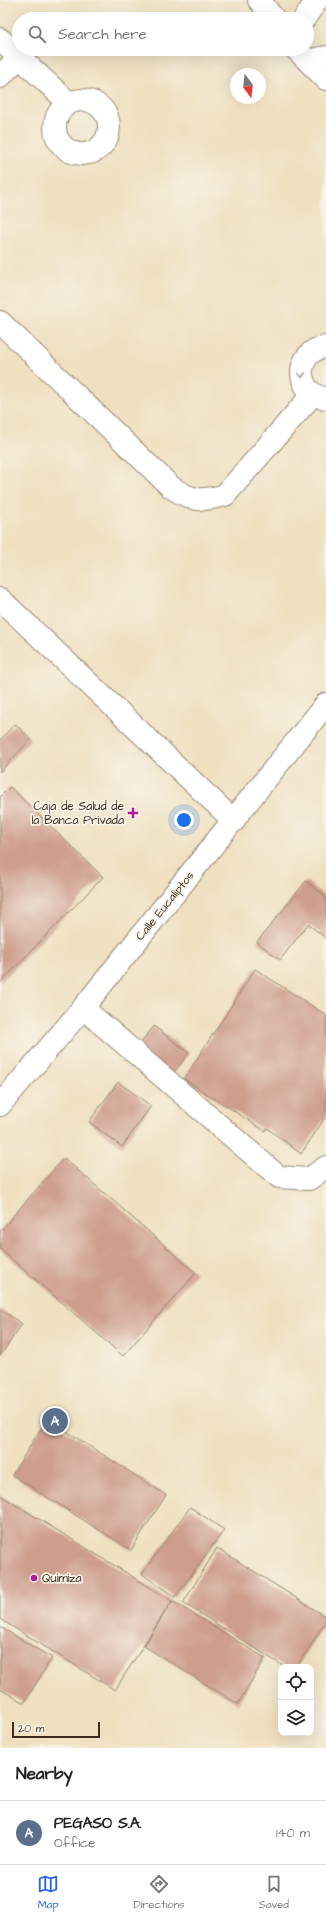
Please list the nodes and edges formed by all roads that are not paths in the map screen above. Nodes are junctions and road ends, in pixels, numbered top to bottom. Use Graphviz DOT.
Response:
graph roads {
  1 [pos="259,0"];
  2 [pos="317,0"];
  3 [pos="268,12"];
  4 [pos="309,12"];
  5 [pos="0,39"];
  6 [pos="12,50"];
  7 [pos="314,55"];
  8 [pos="326,55"];
  9 [pos="302,56"];
  10 [pos="19,57"];
  11 [pos="0,77"];
  12 [pos="326,79"];
  13 [pos="69,103"];
  14 [pos="0,322"];
  15 [pos="326,347"];
  16 [pos="319,396"];
  17 [pos="0,599"];
  18 [pos="326,704"];
  19 [pos="234,821"];
  20 [pos="84,1008"];
  21 [pos="0,1105"];
  22 [pos="326,1167"];
  1 -- 3 [label="street"];
  2 -- 4 [label="street"];
  5 -- 6 [label="street"];
  7 -- 8 [label="lane"];
  9 -- 12 [label="street"];
  10 -- 11 [label="street"];
  10 -- 13 [label="street"];
  14 -- 16 [label="street"];
  15 -- 16 [label="street, one-way"];
  17 -- 19 [label="street"];
  18 -- 19 [label="street, Calle Eucaliptos"];
  19 -- 20 [label="street, Calle Eucaliptos"];
  20 -- 21 [label="street, Calle Eucaliptos"];
  20 -- 22 [label="street"];
}
